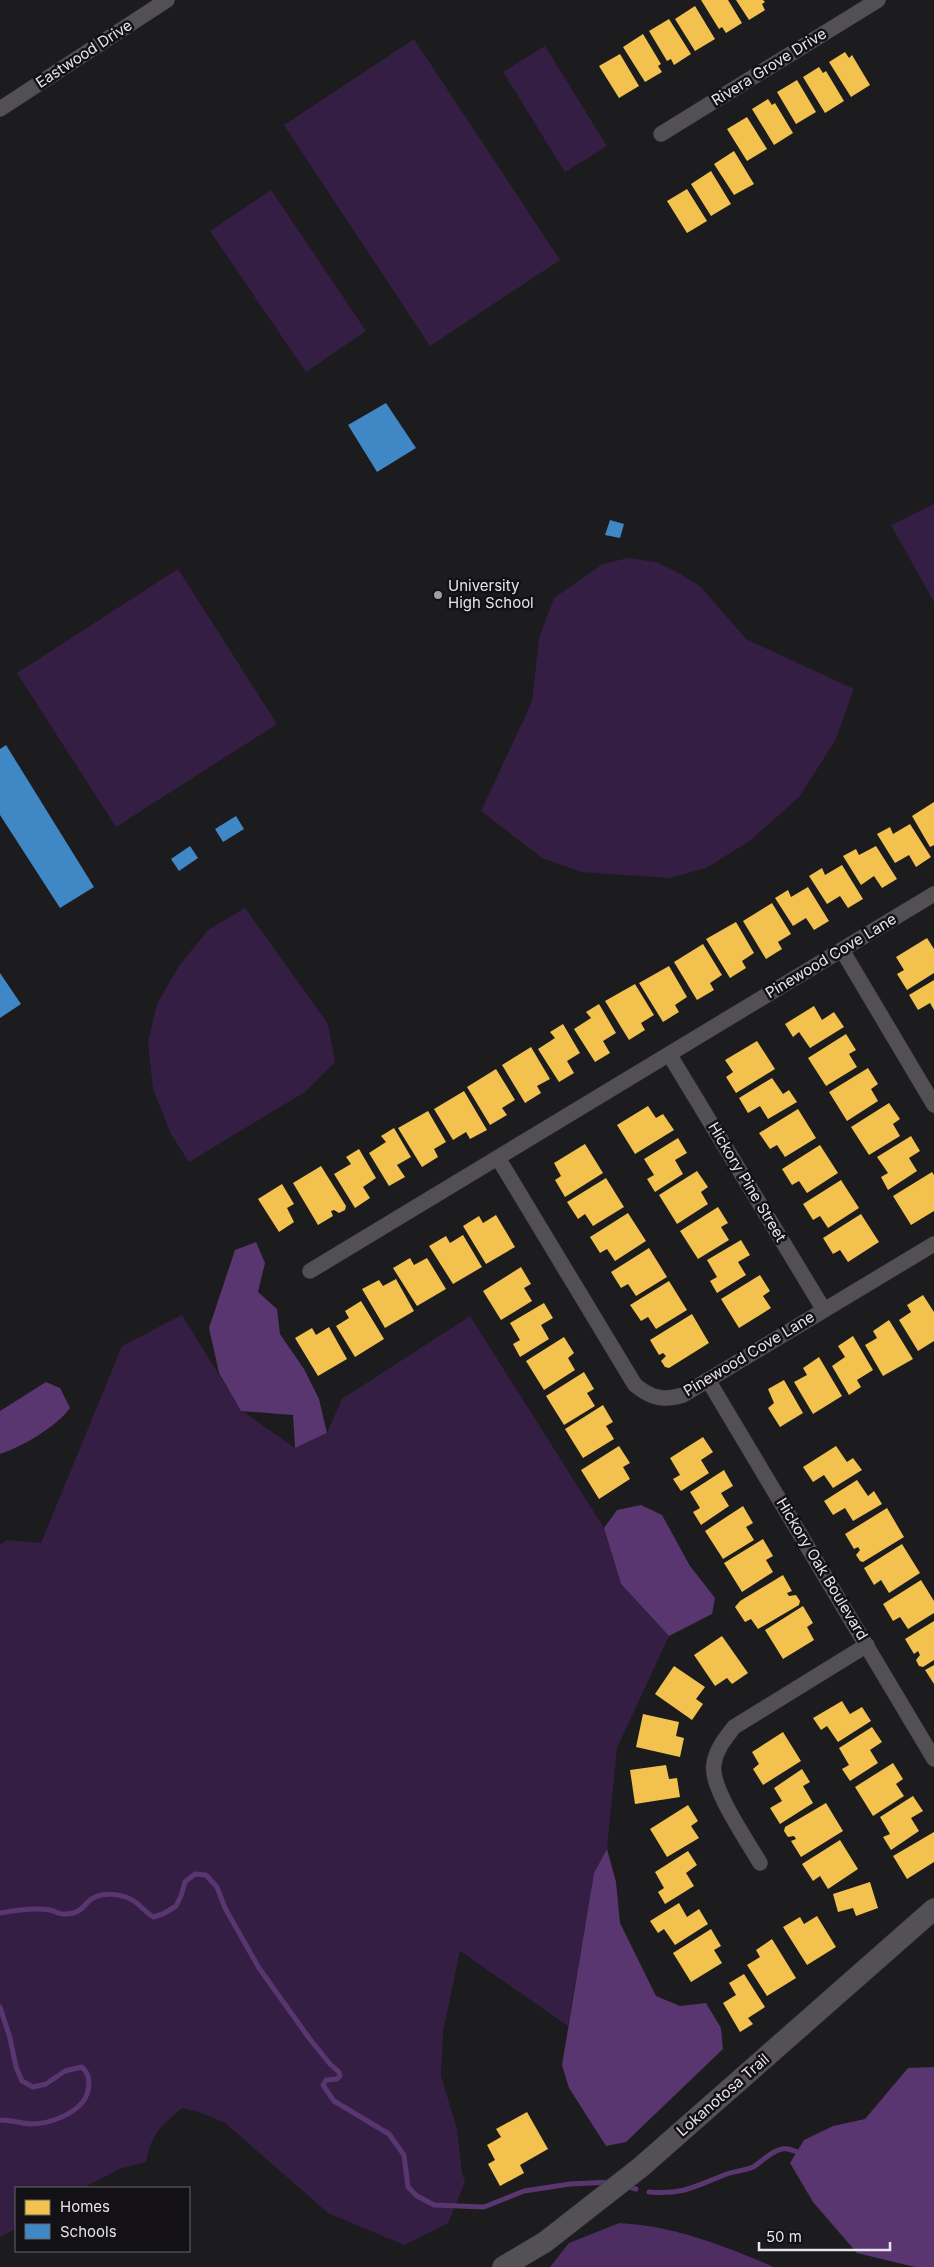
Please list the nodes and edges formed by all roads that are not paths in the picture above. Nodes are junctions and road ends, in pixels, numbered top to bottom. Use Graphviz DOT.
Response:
graph roads {
  1 [pos="167,0"];
  2 [pos="878,0"];
  3 [pos="0,109"];
  4 [pos="661,134"];
  5 [pos="934,894"];
  6 [pos="842,950"];
  7 [pos="669,1054"];
  8 [pos="934,1105"];
  9 [pos="498,1158"];
  10 [pos="934,1244"];
  11 [pos="310,1271"];
  12 [pos="824,1310"];
  13 [pos="708,1380"];
  14 [pos="867,1645"];
  15 [pos="934,1759"];
  16 [pos="760,1863"];
  17 [pos="934,1909"];
  18 [pos="502,2267"];
  1 -- 3 [label="street, Eastwood Drive"];
  2 -- 4 [label="street, Rivera Grove Drive"];
  5 -- 6 [label="street, Pinewood Cove Lane"];
  6 -- 7 [label="street, Pinewood Cove Lane"];
  6 -- 8 [label="street"];
  7 -- 9 [label="street, Pinewood Cove Lane"];
  7 -- 12 [label="street, Hickory Pine Street"];
  9 -- 11 [label="street, Pinewood Cove Lane"];
  9 -- 13 [label="street, Pinewood Cove Lane"];
  10 -- 12 [label="street, Pinewood Cove Lane"];
  12 -- 13 [label="street, Pinewood Cove Lane"];
  13 -- 14 [label="street, Hickory Oak Boulevard"];
  14 -- 15 [label="street, Hickory Oak Boulevard"];
  14 -- 16 [label="street"];
  17 -- 18 [label="street, Lokanotosa Trail"];
}
